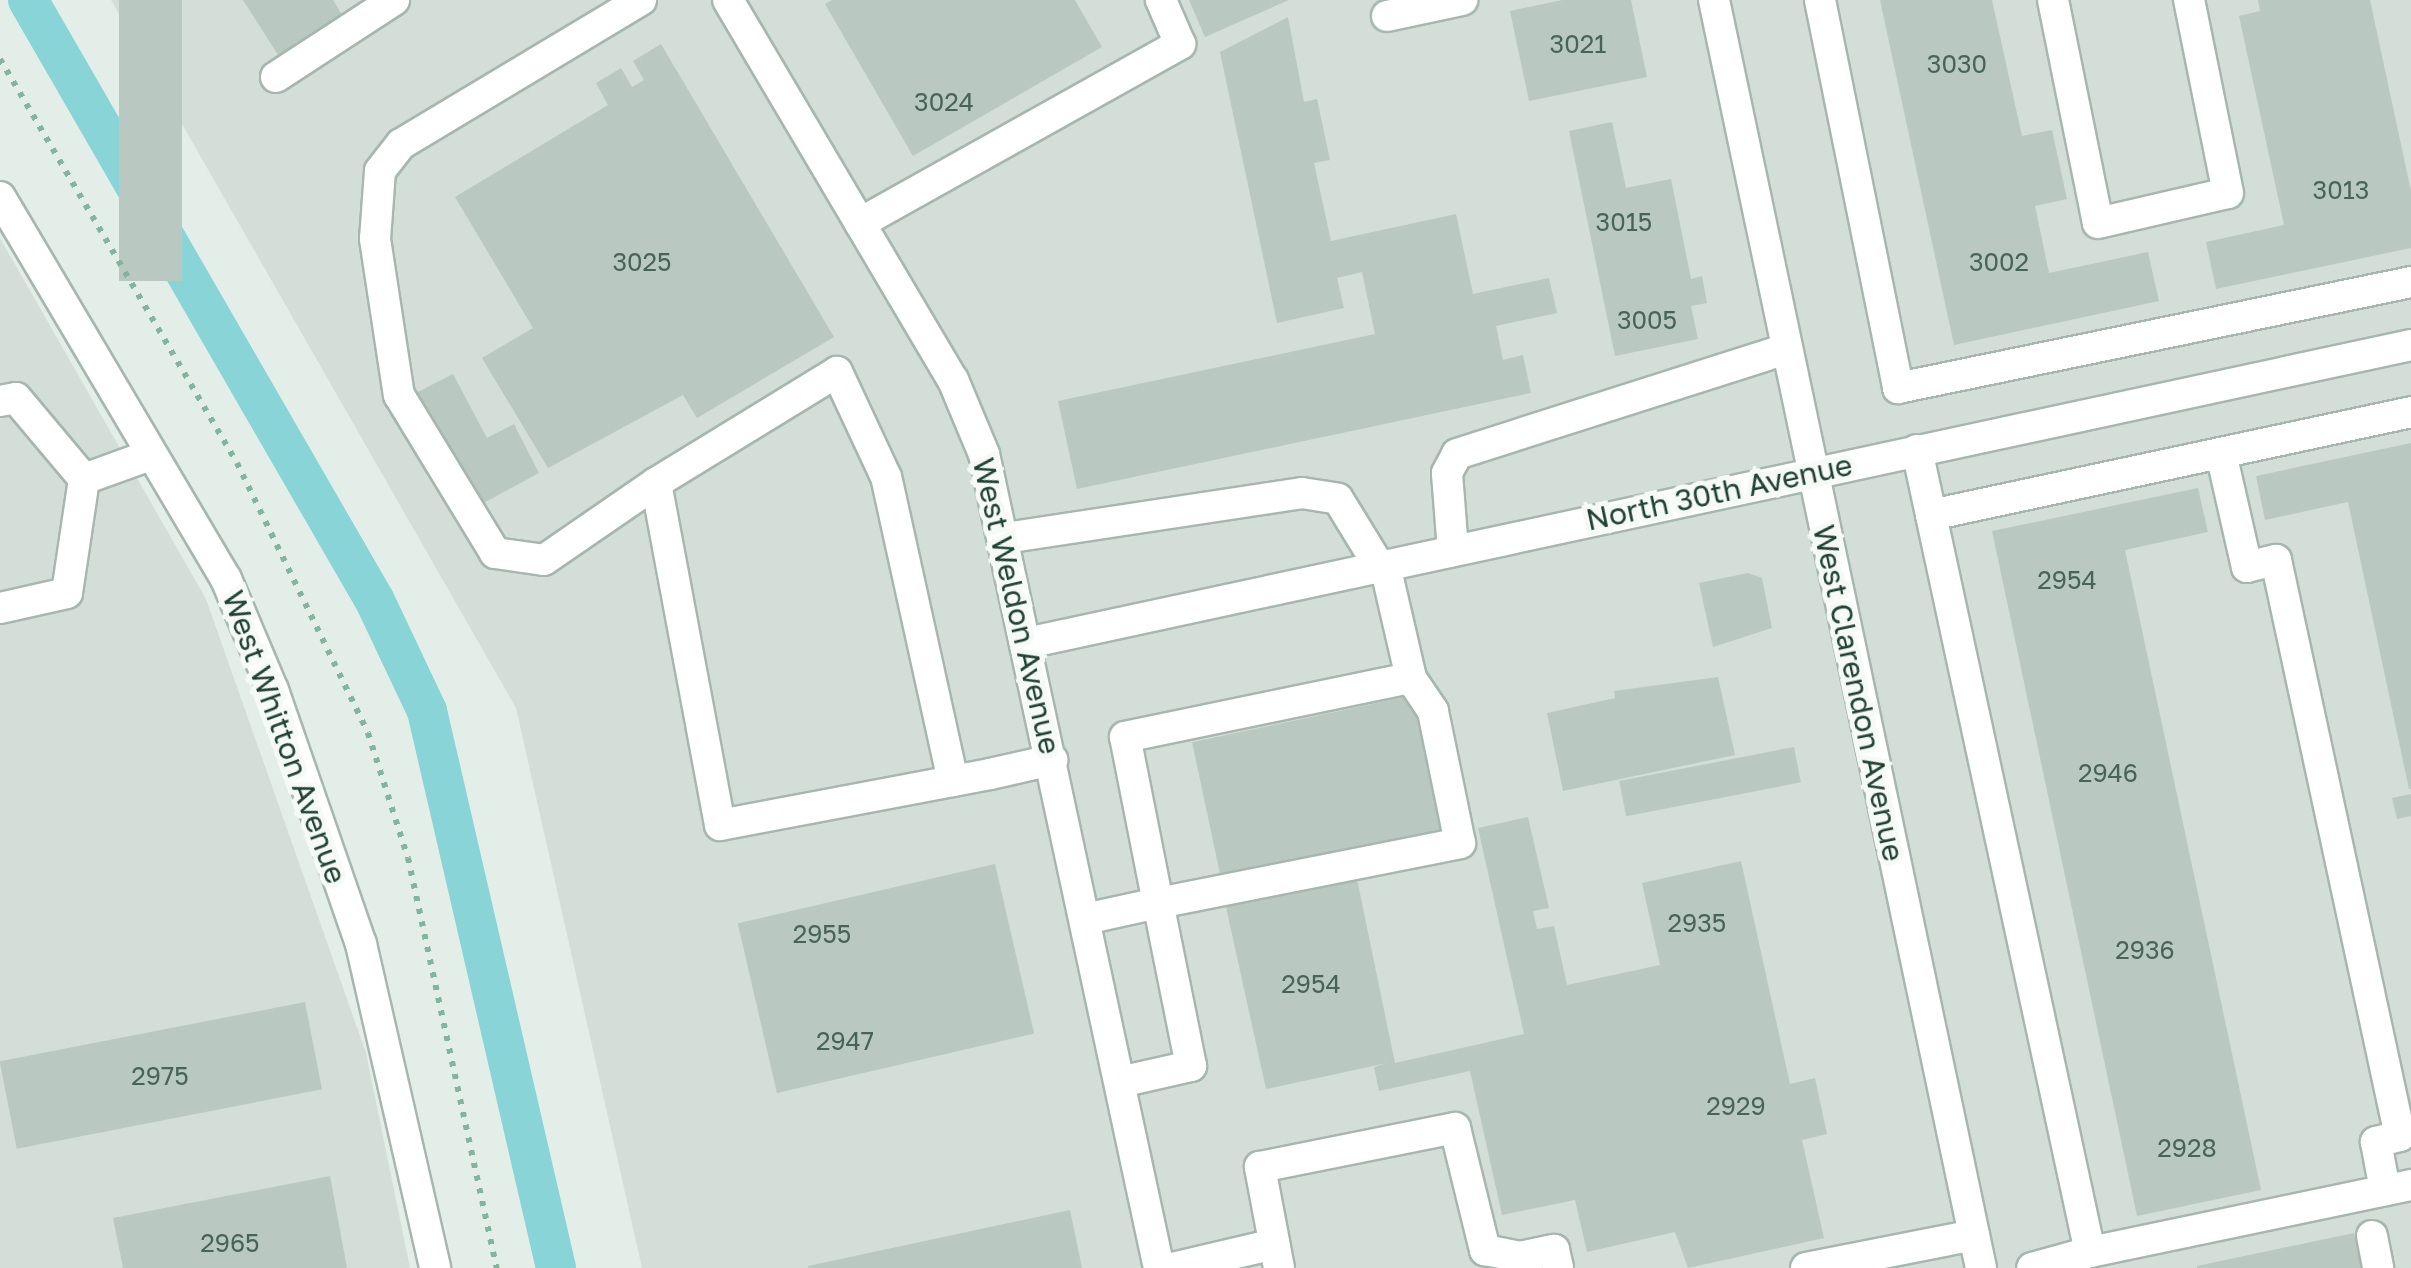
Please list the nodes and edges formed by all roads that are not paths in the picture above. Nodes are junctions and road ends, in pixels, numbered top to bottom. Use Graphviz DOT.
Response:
graph roads {
  1 [pos="394,0"];
  2 [pos="641,0"];
  3 [pos="728,0"];
  4 [pos="1160,0"];
  5 [pos="1462,0"];
  6 [pos="1714,0"];
  7 [pos="1820,0"];
  8 [pos="2053,0"];
  9 [pos="2189,0"];
  10 [pos="1387,16"];
  11 [pos="276,77"];
  12 [pos="0,197"];
  13 [pos="860,223"];
  14 [pos="2411,282"];
  15 [pos="2411,345"];
  16 [pos="1786,349"];
  17 [pos="0,401"];
  18 [pos="2411,412"];
  19 [pos="1917,450"];
  20 [pos="2221,453"];
  21 [pos="148,456"];
  22 [pos="1812,472"];
  23 [pos="84,479"];
  24 [pos="656,483"];
  25 [pos="1930,516"];
  26 [pos="1005,538"];
  27 [pos="1453,550"];
  28 [pos="1382,566"];
  29 [pos="0,608"];
  30 [pos="1028,643"];
  31 [pos="1411,678"];
  32 [pos="1052,760"];
  33 [pos="953,781"];
  34 [pos="1158,904"];
  35 [pos="1086,919"];
  36 [pos="1120,1082"];
  37 [pos="2398,1188"];
  38 [pos="1974,1235"];
  39 [pos="2372,1236"];
  40 [pos="2090,1252"];
  41 [pos="1276,1256"];
  42 [pos="435,1268"];
  43 [pos="1159,1268"];
  44 [pos="1172,1268"];
  45 [pos="1558,1268"];
  46 [pos="1806,1268"];
  47 [pos="1981,1268"];
  48 [pos="2032,1268"];
  49 [pos="2378,1268"];
  1 -- 11 [label="street"];
  2 -- 24 [label="street"];
  3 -- 13 [label="street, West Weldon Avenue"];
  4 -- 13 [label="street"];
  5 -- 10 [label="street"];
  6 -- 16 [label="street, West Clarendon Avenue"];
  7 -- 14 [label="street"];
  8 -- 9 [label="street"];
  12 -- 21 [label="street, West Whitton Avenue"];
  13 -- 26 [label="street, West Weldon Avenue"];
  15 -- 19 [label="street, North 30th Avenue"];
  16 -- 22 [label="street, West Clarendon Avenue"];
  16 -- 27 [label="street"];
  17 -- 23 [label="street"];
  18 -- 20 [label="street"];
  19 -- 22 [label="street, North 30th Avenue"];
  19 -- 25 [label="street"];
  20 -- 25 [label="street"];
  20 -- 37 [label="street"];
  21 -- 23 [label="street"];
  21 -- 42 [label="street, West Whitton Avenue"];
  22 -- 27 [label="street, North 30th Avenue"];
  22 -- 38 [label="street, West Clarendon Avenue"];
  23 -- 29 [label="street"];
  24 -- 33 [label="street"];
  24 -- 33 [label="street"];
  25 -- 40 [label="street"];
  26 -- 28 [label="street"];
  26 -- 30 [label="street, West Weldon Avenue"];
  27 -- 28 [label="street, North 30th Avenue"];
  28 -- 30 [label="street, North 30th Avenue"];
  28 -- 31 [label="street"];
  30 -- 32 [label="street, West Weldon Avenue"];
  31 -- 34 [label="street"];
  31 -- 34 [label="street"];
  32 -- 33 [label="street"];
  32 -- 35 [label="street, West Weldon Avenue"];
  34 -- 35 [label="street"];
  34 -- 36 [label="street"];
  35 -- 36 [label="street, West Weldon Avenue"];
  36 -- 43 [label="street, West Weldon Avenue"];
  37 -- 40 [label="street"];
  38 -- 46 [label="street"];
  38 -- 47 [label="street, West Clarendon Avenue"];
  39 -- 49 [label="street"];
  40 -- 48 [label="street"];
  41 -- 44 [label="street"];
  41 -- 45 [label="street"];
}
